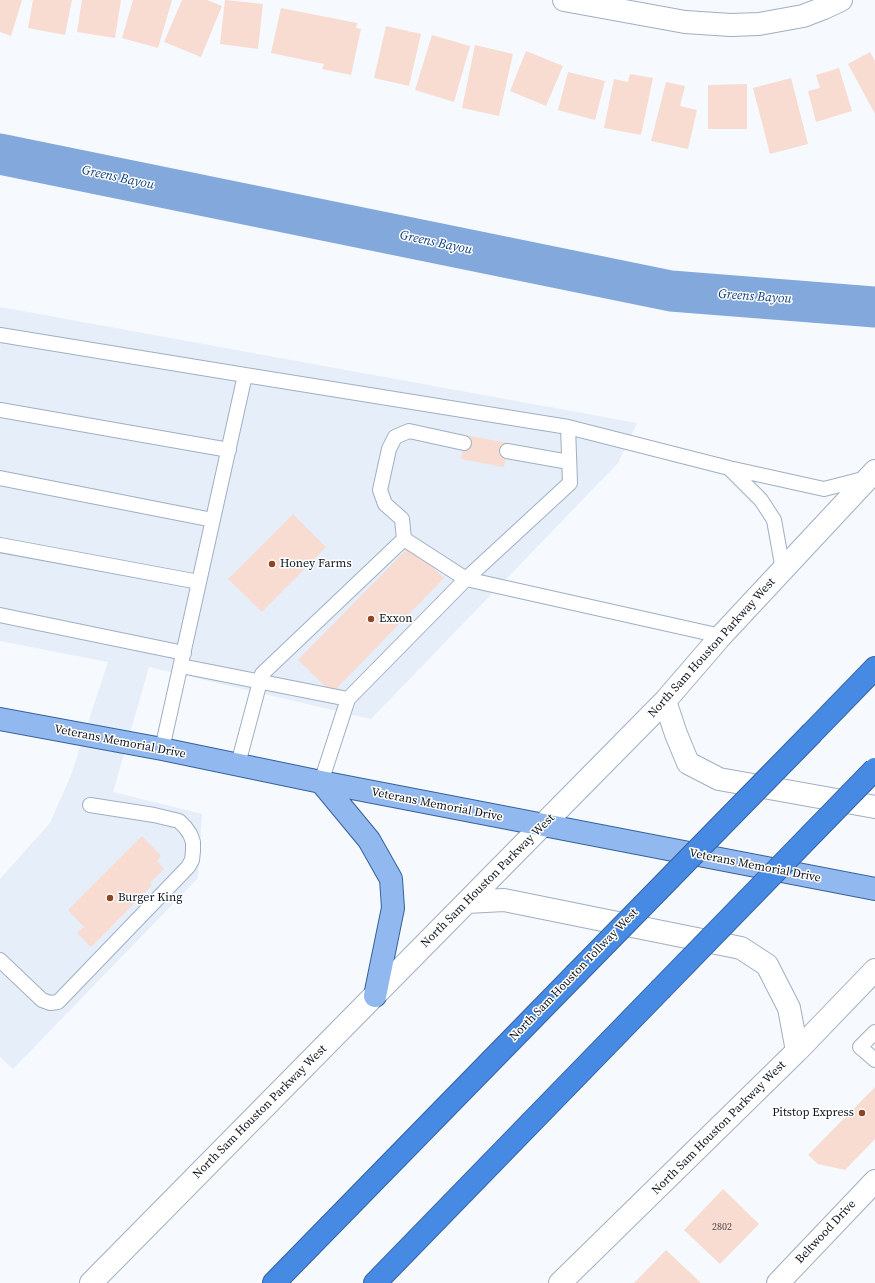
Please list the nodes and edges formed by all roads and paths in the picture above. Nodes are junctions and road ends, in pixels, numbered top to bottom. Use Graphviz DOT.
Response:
graph roads {
  1 [pos="841,0"];
  2 [pos="570,1"];
  3 [pos="0,335"];
  4 [pos="246,375"];
  5 [pos="0,410"];
  6 [pos="568,427"];
  7 [pos="464,443"];
  8 [pos="229,450"];
  9 [pos="507,451"];
  10 [pos="569,462"];
  11 [pos="729,468"];
  12 [pos="872,474"];
  13 [pos="0,478"];
  14 [pos="213,520"];
  15 [pos="404,539"];
  16 [pos="0,545"];
  17 [pos="783,570"];
  18 [pos="466,579"];
  19 [pos="199,582"];
  20 [pos="0,615"];
  21 [pos="721,636"];
  22 [pos="182,660"];
  23 [pos="875,668"];
  24 [pos="260,682"];
  25 [pos="348,699"];
  26 [pos="665,701"];
  27 [pos="0,719"];
  28 [pos="162,749"];
  29 [pos="238,764"];
  30 [pos="875,769"];
  31 [pos="321,782"];
  32 [pos="90,805"];
  33 [pos="875,807"];
  34 [pos="543,825"];
  35 [pos="875,889"];
  36 [pos="467,902"];
  37 [pos="0,960"];
  38 [pos="875,970"];
  39 [pos="375,996"];
  40 [pos="875,1032"];
  41 [pos="797,1051"];
  42 [pos="875,1060"];
  43 [pos="871,1194"];
  44 [pos="91,1283"];
  45 [pos="274,1283"];
  46 [pos="375,1283"];
  47 [pos="560,1283"];
  48 [pos="778,1283"];
  1 -- 2 [label="main road"];
  3 -- 4 [label="lane"];
  4 -- 6 [label="lane"];
  4 -- 8 [label="lane"];
  5 -- 8 [label="lane"];
  6 -- 10 [label="lane"];
  6 -- 11 [label="lane"];
  7 -- 15 [label="lane"];
  8 -- 14 [label="lane"];
  9 -- 10 [label="lane"];
  10 -- 18 [label="lane"];
  11 -- 12 [label="lane"];
  11 -- 17 [label="lane"];
  12 -- 17 [label="main road, North Sam Houston Parkway West"];
  13 -- 14 [label="lane"];
  14 -- 19 [label="lane"];
  15 -- 18 [label="lane"];
  15 -- 24 [label="lane"];
  16 -- 19 [label="lane"];
  17 -- 21 [label="main road, North Sam Houston Parkway West"];
  18 -- 21 [label="lane"];
  18 -- 25 [label="lane"];
  19 -- 22 [label="lane"];
  20 -- 22 [label="lane"];
  21 -- 26 [label="main road, North Sam Houston Parkway West"];
  22 -- 24 [label="lane"];
  22 -- 28 [label="lane"];
  23 -- 45 [label="highway, North Sam Houston Tollway West, bridge"];
  24 -- 25 [label="lane"];
  24 -- 29 [label="lane"];
  25 -- 31 [label="lane"];
  26 -- 33 [label="main road"];
  26 -- 34 [label="main road, North Sam Houston Parkway West"];
  27 -- 28 [label="main road, Veterans Memorial Drive"];
  28 -- 29 [label="main road, Veterans Memorial Drive"];
  29 -- 31 [label="main road, Veterans Memorial Drive"];
  30 -- 46 [label="highway, bridge"];
  31 -- 34 [label="main road, Veterans Memorial Drive"];
  31 -- 39 [label="main road"];
  32 -- 37 [label="lane"];
  34 -- 35 [label="main road, Veterans Memorial Drive"];
  34 -- 36 [label="main road, North Sam Houston Parkway West"];
  36 -- 39 [label="main road, North Sam Houston Parkway West"];
  36 -- 41 [label="main road"];
  38 -- 41 [label="main road, North Sam Houston Parkway West"];
  39 -- 44 [label="main road, North Sam Houston Parkway West"];
  40 -- 42 [label="lane"];
  41 -- 47 [label="main road, North Sam Houston Parkway West"];
  43 -- 48 [label="main road, Beltwood Drive"];
}
